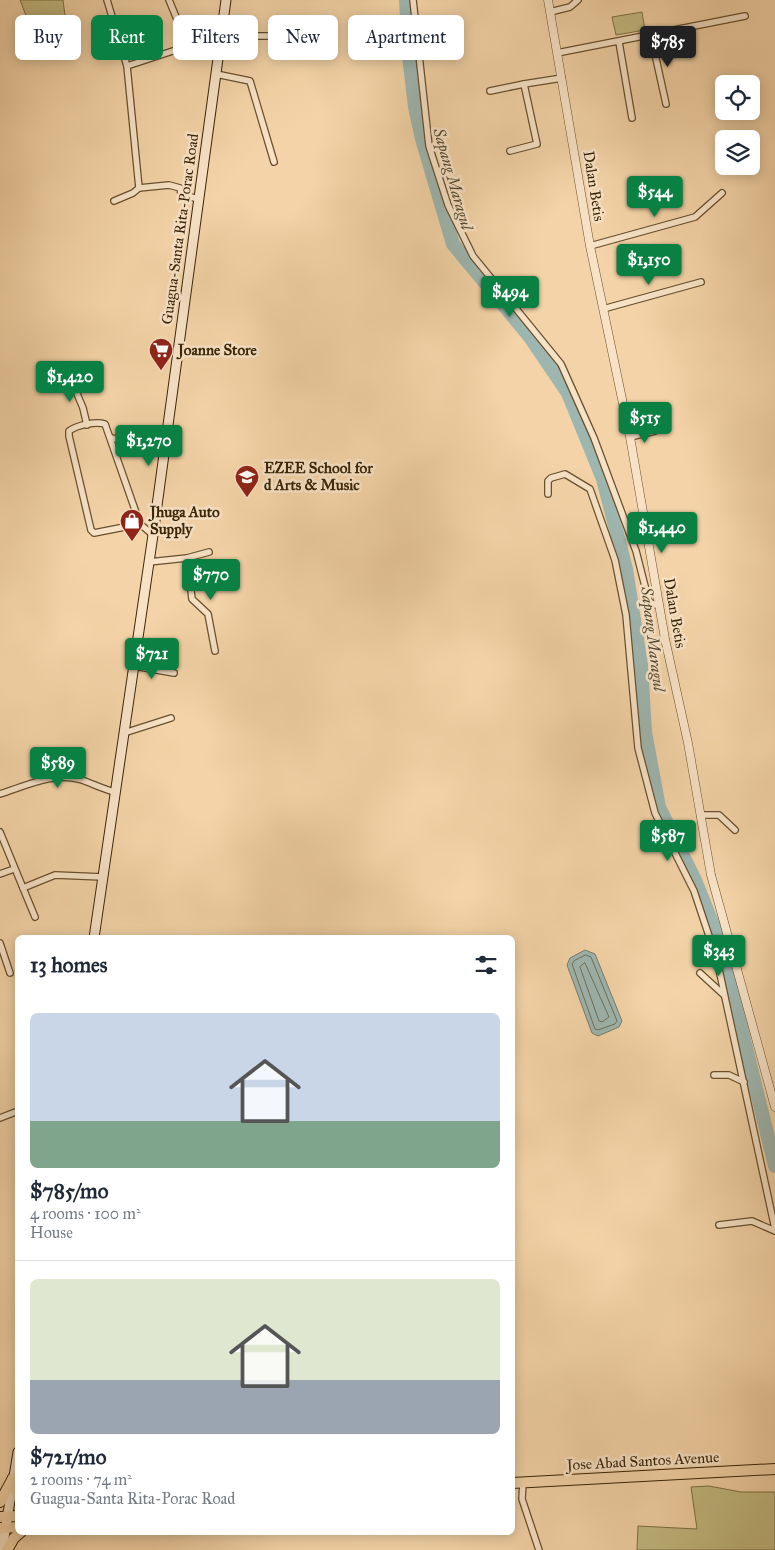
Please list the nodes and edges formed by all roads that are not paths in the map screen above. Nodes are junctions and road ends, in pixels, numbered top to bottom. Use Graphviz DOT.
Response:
graph roads {
  1 [pos="107,0"];
  2 [pos="169,0"];
  3 [pos="226,0"];
  4 [pos="413,0"];
  5 [pos="548,0"];
  6 [pos="578,0"];
  7 [pos="550,12"];
  8 [pos="175,15"];
  9 [pos="224,15"];
  10 [pos="745,16"];
  11 [pos="651,36"];
  12 [pos="619,42"];
  13 [pos="173,51"];
  14 [pos="557,53"];
  15 [pos="217,60"];
  16 [pos="127,66"];
  17 [pos="216,74"];
  18 [pos="562,78"];
  19 [pos="524,84"];
  20 [pos="490,91"];
  21 [pos="666,104"];
  22 [pos="632,118"];
  23 [pos="510,151"];
  24 [pos="274,162"];
  25 [pos="139,188"];
  26 [pos="722,193"];
  27 [pos="198,199"];
  28 [pos="114,201"];
  29 [pos="590,246"];
  30 [pos="701,282"];
  31 [pos="603,309"];
  32 [pos="70,377"];
  33 [pos="87,425"];
  34 [pos="656,431"];
  35 [pos="630,437"];
  36 [pos="110,438"];
  37 [pos="164,448"];
  38 [pos="548,494"];
  39 [pos="140,524"];
  40 [pos="153,535"];
  41 [pos="209,552"];
  42 [pos="187,558"];
  43 [pos="149,562"];
  44 [pos="659,606"];
  45 [pos="215,651"];
  46 [pos="134,666"];
  47 [pos="174,673"];
  48 [pos="171,718"];
  49 [pos="124,733"];
  50 [pos="115,792"];
  51 [pos="0,794"];
  52 [pos="700,815"];
  53 [pos="735,830"];
  54 [pos="0,832"];
  55 [pos="14,869"];
  56 [pos="0,874"];
  57 [pos="103,877"];
  58 [pos="23,888"];
  59 [pos="35,916"];
  60 [pos="94,935"];
  61 [pos="0,944"];
  62 [pos="10,973"];
  63 [pos="700,973"];
  64 [pos="724,994"];
  65 [pos="714,1075"];
  66 [pos="744,1082"];
  67 [pos="775,1107"];
  68 [pos="15,1113"];
  69 [pos="0,1118"];
  70 [pos="719,1225"];
  71 [pos="775,1230"];
  72 [pos="775,1469"];
  73 [pos="15,1472"];
  74 [pos="14,1478"];
  75 [pos="15,1482"];
  76 [pos="518,1483"];
  77 [pos="0,1502"];
  78 [pos="8,1517"];
  79 [pos="3,1528"];
  80 [pos="18,1535"];
  81 [pos="2,1550"];
  82 [pos="7,1550"];
  83 [pos="539,1550"];
  1 -- 16 [label="street"];
  2 -- 8 [label="street"];
  3 -- 9 [label="main road, Guagua-Santa Rita-Porac Road"];
  4 -- 44 [label="street"];
  5 -- 7 [label="street, Dalan Betis"];
  6 -- 7 [label="street"];
  7 -- 14 [label="street, Dalan Betis"];
  10 -- 11 [label="street"];
  11 -- 12 [label="street"];
  11 -- 21 [label="street"];
  12 -- 14 [label="street"];
  12 -- 22 [label="street"];
  13 -- 16 [label="street"];
  14 -- 18 [label="street, Dalan Betis"];
  15 -- 17 [label="main road, Guagua-Santa Rita-Porac Road"];
  16 -- 25 [label="street"];
  17 -- 24 [label="street"];
  17 -- 27 [label="main road, Guagua-Santa Rita-Porac Road"];
  18 -- 19 [label="street"];
  18 -- 29 [label="street, Dalan Betis"];
  19 -- 20 [label="street"];
  19 -- 23 [label="street"];
  25 -- 27 [label="street"];
  25 -- 28 [label="street"];
  26 -- 29 [label="street"];
  27 -- 37 [label="main road, Guagua-Santa Rita-Porac Road"];
  29 -- 31 [label="street, Dalan Betis"];
  30 -- 31 [label="street"];
  31 -- 35 [label="street, Dalan Betis"];
  32 -- 33 [label="street"];
  33 -- 36 [label="street"];
  33 -- 39 [label="street"];
  34 -- 35 [label="street"];
  35 -- 44 [label="street, Dalan Betis"];
  36 -- 37 [label="street"];
  36 -- 39 [label="street"];
  37 -- 40 [label="main road, Guagua-Santa Rita-Porac Road"];
  38 -- 64 [label="street"];
  39 -- 40 [label="street"];
  40 -- 43 [label="main road, Guagua-Santa Rita-Porac Road"];
  41 -- 42 [label="street"];
  42 -- 43 [label="street"];
  42 -- 45 [label="street"];
  43 -- 46 [label="main road, Guagua-Santa Rita-Porac Road"];
  44 -- 52 [label="street, Dalan Betis"];
  46 -- 47 [label="street"];
  46 -- 49 [label="main road, Guagua-Santa Rita-Porac Road"];
  48 -- 49 [label="street"];
  49 -- 50 [label="main road, Guagua-Santa Rita-Porac Road"];
  50 -- 51 [label="street"];
  50 -- 57 [label="main road, Guagua-Santa Rita-Porac Road"];
  52 -- 53 [label="street"];
  52 -- 67 [label="street, Dalan Betis"];
  54 -- 55 [label="street"];
  55 -- 56 [label="street"];
  55 -- 58 [label="street"];
  57 -- 58 [label="street"];
  57 -- 60 [label="main road, Guagua-Santa Rita-Porac Road"];
  58 -- 59 [label="street"];
  61 -- 62 [label="street"];
  63 -- 64 [label="street"];
  64 -- 66 [label="street"];
  65 -- 66 [label="street"];
  66 -- 71 [label="street"];
  68 -- 69 [label="street"];
  70 -- 71 [label="street"];
  72 -- 76 [label="highway, Jose Abad Santos Avenue"];
  73 -- 74 [label="main road"];
  74 -- 75 [label="highway"];
  74 -- 77 [label="highway"];
  74 -- 78 [label="main road"];
  76 -- 83 [label="street"];
  78 -- 79 [label="main road"];
  79 -- 81 [label="main road"];
  80 -- 82 [label="highway"];
}
